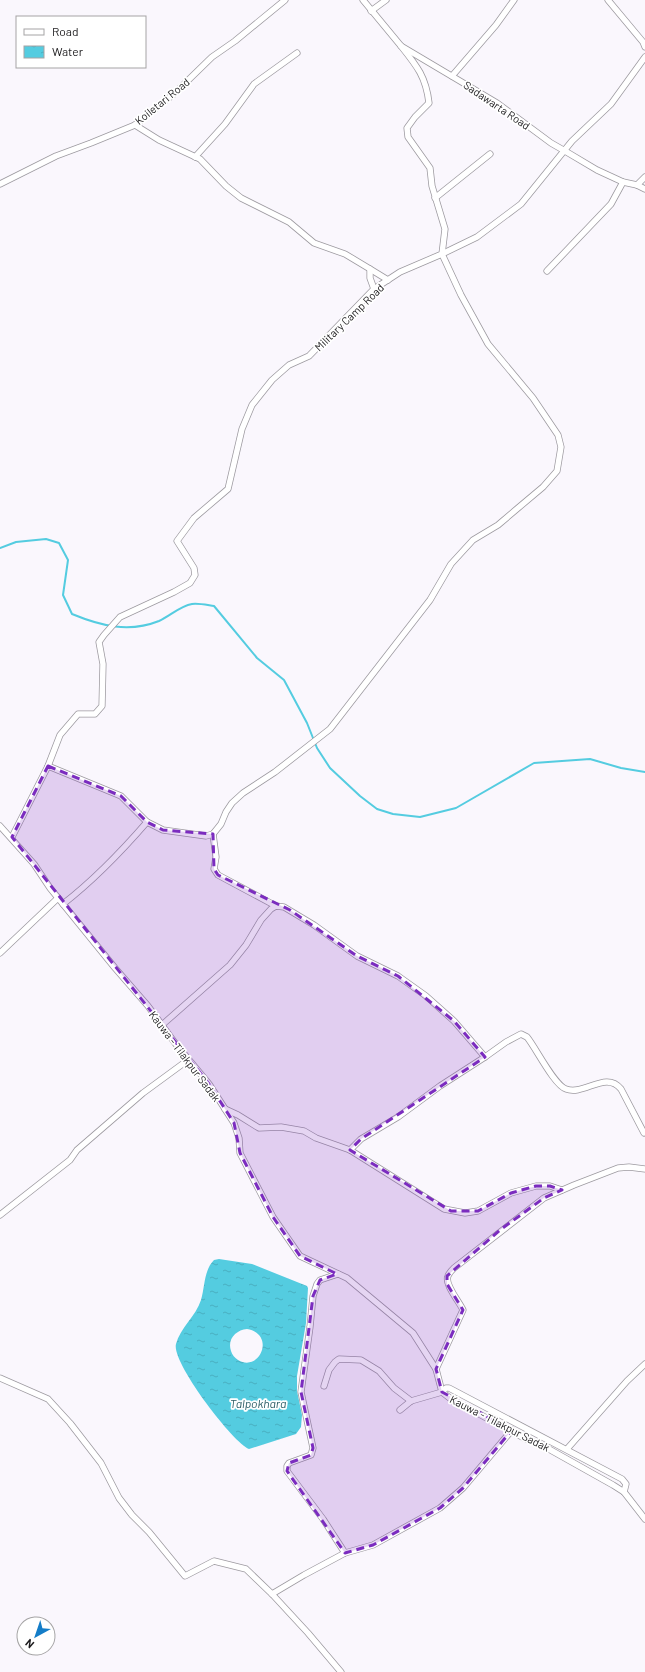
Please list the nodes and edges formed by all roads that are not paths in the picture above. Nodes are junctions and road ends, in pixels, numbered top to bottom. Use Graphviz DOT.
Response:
graph roads {
  1 [pos="285,0"];
  2 [pos="363,0"];
  3 [pos="386,0"];
  4 [pos="514,0"];
  5 [pos="608,0"];
  6 [pos="371,11"];
  7 [pos="401,46"];
  8 [pos="645,47"];
  9 [pos="297,53"];
  10 [pos="645,57"];
  11 [pos="452,76"];
  12 [pos="136,125"];
  13 [pos="565,151"];
  14 [pos="490,154"];
  15 [pos="195,157"];
  16 [pos="645,177"];
  17 [pos="623,182"];
  18 [pos="0,184"];
  19 [pos="636,185"];
  20 [pos="645,189"];
  21 [pos="435,198"];
  22 [pos="442,254"];
  23 [pos="370,269"];
  24 [pos="547,271"];
  25 [pos="388,280"];
  26 [pos="374,289"];
  27 [pos="48,766"];
  28 [pos="147,822"];
  29 [pos="0,826"];
  30 [pos="213,834"];
  31 [pos="12,837"];
  32 [pos="58,898"];
  33 [pos="63,904"];
  34 [pos="276,906"];
  35 [pos="0,953"];
  36 [pos="162,1025"];
  37 [pos="485,1058"];
  38 [pos="188,1060"];
  39 [pos="225,1109"];
  40 [pos="644,1133"];
  41 [pos="350,1150"];
  42 [pos="645,1169"];
  43 [pos="562,1190"];
  44 [pos="0,1215"];
  45 [pos="338,1274"];
  46 [pos="645,1364"];
  47 [pos="436,1369"];
  48 [pos="0,1378"];
  49 [pos="324,1386"];
  50 [pos="442,1392"];
  51 [pos="412,1401"];
  52 [pos="400,1410"];
  53 [pos="512,1430"];
  54 [pos="567,1449"];
  55 [pos="624,1492"];
  56 [pos="645,1519"];
  57 [pos="345,1553"];
  58 [pos="272,1594"];
  59 [pos="341,1672"];
  1 -- 12 [label="street, Koiletari Road"];
  2 -- 6 [label="street, Sadawarta Road"];
  3 -- 6 [label="street"];
  4 -- 11 [label="street"];
  5 -- 8 [label="street"];
  6 -- 7 [label="street, Sadawarta Road"];
  7 -- 11 [label="street, Sadawarta Road"];
  7 -- 21 [label="street"];
  9 -- 15 [label="street"];
  10 -- 13 [label="street, Military Camp Road"];
  11 -- 13 [label="street, Sadawarta Road"];
  12 -- 15 [label="street"];
  12 -- 18 [label="street, Koiletari Road"];
  13 -- 17 [label="street, Sadawarta Road"];
  13 -- 22 [label="street, Military Camp Road"];
  14 -- 21 [label="street"];
  15 -- 23 [label="street"];
  16 -- 19 [label="street"];
  17 -- 19 [label="street, Sadawarta Road"];
  17 -- 24 [label="street"];
  19 -- 20 [label="street, Sadawarta Road"];
  21 -- 22 [label="street"];
  22 -- 25 [label="street, Military Camp Road"];
  22 -- 30 [label="street"];
  23 -- 25 [label="street"];
  23 -- 26 [label="street"];
  25 -- 26 [label="street, Military Camp Road"];
  26 -- 27 [label="street, Military Camp Road"];
  27 -- 28 [label="street"];
  27 -- 31 [label="street"];
  28 -- 30 [label="street"];
  28 -- 33 [label="street"];
  29 -- 31 [label="street, Kauwa - Tilakpur Sadak"];
  30 -- 34 [label="street"];
  31 -- 32 [label="street, Kauwa - Tilakpur Sadak"];
  32 -- 33 [label="street, Kauwa - Tilakpur Sadak"];
  32 -- 35 [label="street"];
  33 -- 36 [label="street, Kauwa - Tilakpur Sadak"];
  34 -- 36 [label="street"];
  34 -- 37 [label="street"];
  36 -- 38 [label="street, Kauwa - Tilakpur Sadak"];
  37 -- 40 [label="street"];
  37 -- 41 [label="street"];
  38 -- 39 [label="street, Kauwa - Tilakpur Sadak"];
  38 -- 44 [label="street"];
  39 -- 41 [label="street"];
  39 -- 45 [label="street, Kauwa - Tilakpur Sadak"];
  41 -- 43 [label="street"];
  42 -- 43 [label="street"];
  43 -- 47 [label="street"];
  45 -- 47 [label="street, Kauwa - Tilakpur Sadak"];
  45 -- 57 [label="street"];
  46 -- 54 [label="street"];
  47 -- 50 [label="street, Kauwa - Tilakpur Sadak"];
  48 -- 58 [label="street"];
  49 -- 51 [label="street"];
  50 -- 51 [label="street"];
  50 -- 53 [label="street, Kauwa - Tilakpur Sadak"];
  50 -- 54 [label="street"];
  51 -- 52 [label="street"];
  53 -- 55 [label="street, Kauwa - Tilakpur Sadak"];
  53 -- 57 [label="street"];
  54 -- 55 [label="street"];
  55 -- 56 [label="street, Kauwa - Tilakpur Sadak"];
  57 -- 58 [label="street"];
  58 -- 59 [label="street"];
}
